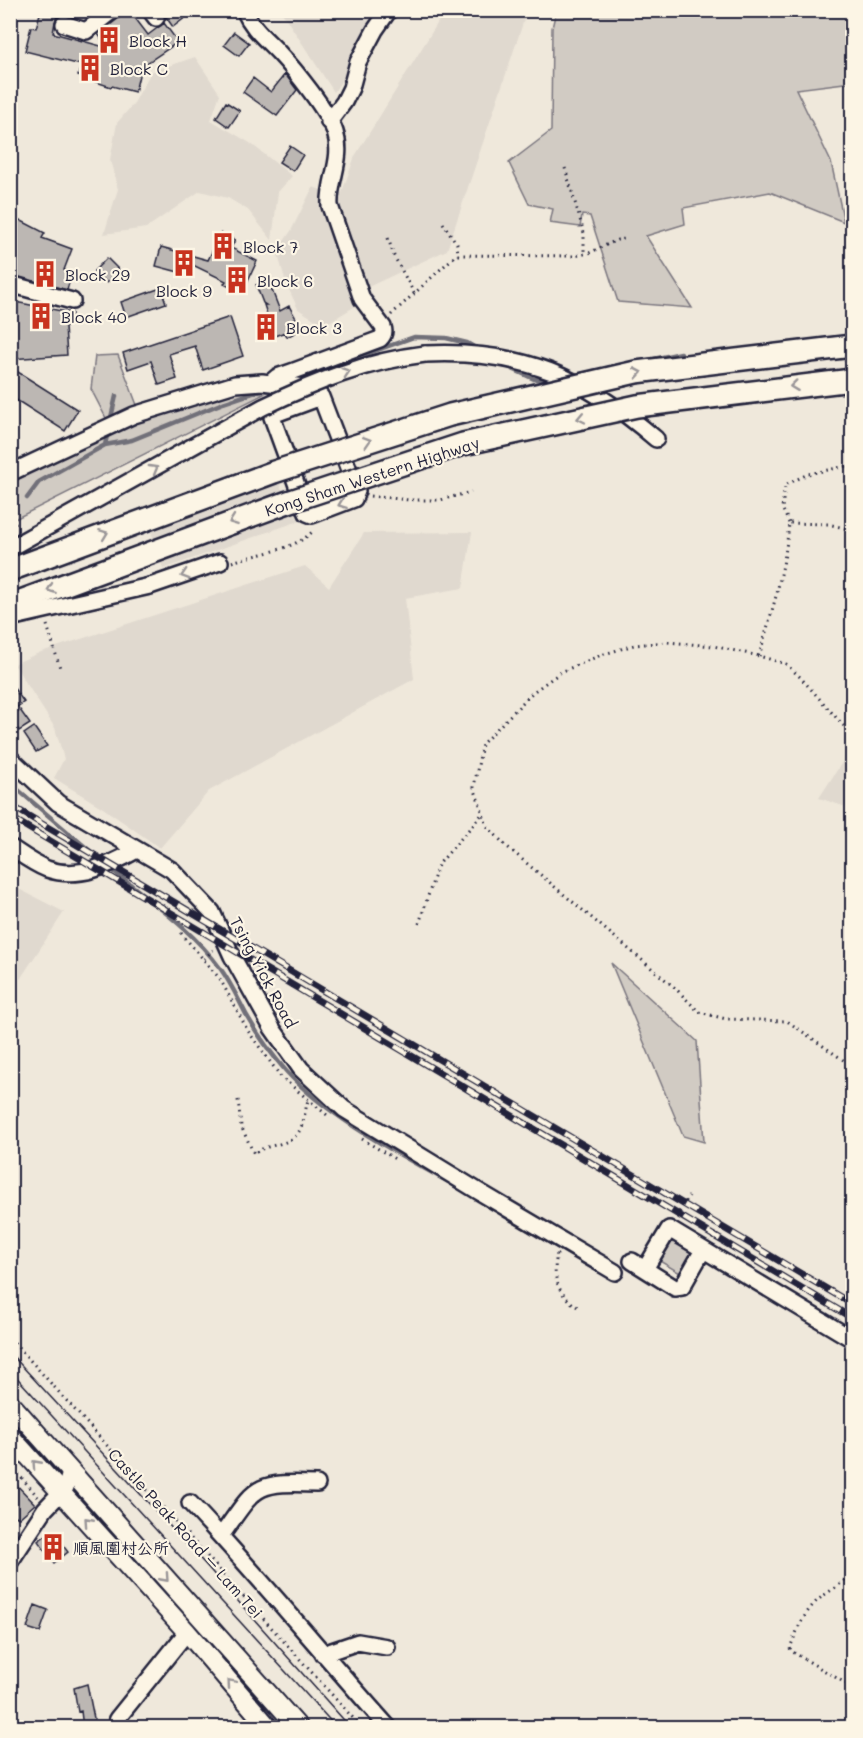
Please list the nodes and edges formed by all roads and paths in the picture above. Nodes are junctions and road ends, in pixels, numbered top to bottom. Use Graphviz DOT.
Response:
graph roads {
  1 [pos="113,10"];
  2 [pos="244,10"];
  3 [pos="389,10"];
  4 [pos="64,24"];
  5 [pos="329,122"];
  6 [pos="565,168"];
  7 [pos="443,223"];
  8 [pos="388,238"];
  9 [pos="625,239"];
  10 [pos="584,254"];
  11 [pos="458,255"];
  12 [pos="10,284"];
  13 [pos="415,295"];
  14 [pos="72,302"];
  15 [pos="381,324"];
  16 [pos="852,346"];
  17 [pos="852,380"];
  18 [pos="270,383"];
  19 [pos="321,398"];
  20 [pos="656,439"];
  21 [pos="852,465"];
  22 [pos="10,473"];
  23 [pos="471,492"];
  24 [pos="356,495"];
  25 [pos="789,523"];
  26 [pos="852,530"];
  27 [pos="10,548"];
  28 [pos="220,562"];
  29 [pos="10,570"];
  30 [pos="10,605"];
  31 [pos="10,618"];
  32 [pos="759,656"];
  33 [pos="852,735"];
  34 [pos="10,758"];
  35 [pos="483,813"];
  36 [pos="10,847"];
  37 [pos="137,850"];
  38 [pos="419,924"];
  39 [pos="181,933"];
  40 [pos="213,950"];
  41 [pos="204,958"];
  42 [pos="852,1066"];
  43 [pos="299,1092"];
  44 [pos="238,1100"];
  45 [pos="308,1100"];
  46 [pos="689,1196"];
  47 [pos="669,1229"];
  48 [pos="548,1249"];
  49 [pos="703,1250"];
  50 [pos="615,1272"];
  51 [pos="581,1309"];
  52 [pos="10,1338"];
  53 [pos="852,1339"];
  54 [pos="10,1403"];
  55 [pos="10,1436"];
  56 [pos="10,1464"];
  57 [pos="70,1472"];
  58 [pos="316,1484"];
  59 [pos="62,1492"];
  60 [pos="42,1502"];
  61 [pos="190,1503"];
  62 [pos="221,1536"];
  63 [pos="10,1562"];
  64 [pos="852,1570"];
  65 [pos="187,1632"];
  66 [pos="387,1647"];
  67 [pos="323,1654"];
  68 [pos="852,1687"];
  69 [pos="852,1720"];
  70 [pos="120,1723"];
  71 [pos="269,1728"];
  72 [pos="299,1728"];
  73 [pos="362,1728"];
  74 [pos="389,1728"];
  75 [pos="847,1728"];
  1 -- 4 [label="street"];
  2 -- 5 [label="street"];
  3 -- 5 [label="street"];
  5 -- 15 [label="street"];
  6 -- 10 [label="path"];
  7 -- 11 [label="path"];
  8 -- 13 [label="path"];
  9 -- 10 [label="path"];
  10 -- 11 [label="path"];
  11 -- 13 [label="path"];
  12 -- 14 [label="street"];
  13 -- 15 [label="path"];
  15 -- 18 [label="street"];
  29 -- 16 [label="highway, Kong Sham Western Highway, one-way, bridge"];
  17 -- 30 [label="highway, Kong Sham Western Highway, one-way, bridge"];
  18 -- 19 [label="street"];
  18 -- 22 [label="street"];
  19 -- 24 [label="street"];
  24 -- 19 [label="street, one-way"];
  27 -- 20 [label="street, one-way, bridge"];
  21 -- 25 [label="path"];
  23 -- 24 [label="path"];
  25 -- 26 [label="path"];
  25 -- 32 [label="path"];
  28 -- 31 [label="street, one-way, bridge"];
  32 -- 33 [label="path"];
  32 -- 35 [label="path"];
  34 -- 37 [label="street, Tsing Yick Road"];
  35 -- 38 [label="path"];
  35 -- 42 [label="path"];
  36 -- 37 [label="street"];
  37 -- 50 [label="street, Tsing Yick Road"];
  39 -- 41 [label="path"];
  40 -- 41 [label="path"];
  41 -- 43 [label="path"];
  44 -- 45 [label="path"];
  46 -- 47 [label="path"];
  47 -- 49 [label="street"];
  47 -- 49 [label="street"];
  48 -- 51 [label="path"];
  49 -- 53 [label="street"];
  52 -- 73 [label="path, Castle Peak Road – Lam Tei"];
  54 -- 57 [label="main road"];
  59 -- 55 [label="main road, one-way"];
  56 -- 60 [label="path"];
  57 -- 59 [label="street"];
  57 -- 72 [label="main road, one-way"];
  58 -- 62 [label="street"];
  59 -- 63 [label="street"];
  65 -- 59 [label="main road, one-way"];
  61 -- 62 [label="street"];
  62 -- 67 [label="street"];
  64 -- 68 [label="path"];
  65 -- 70 [label="street"];
  71 -- 65 [label="main road, one-way"];
  66 -- 67 [label="street"];
  67 -- 74 [label="street"];
  69 -- 75 [label="path"];
}
